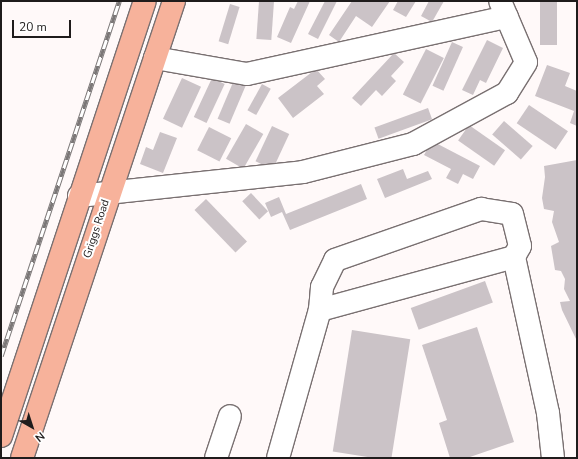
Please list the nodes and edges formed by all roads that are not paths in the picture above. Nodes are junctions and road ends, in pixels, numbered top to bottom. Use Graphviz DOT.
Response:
graph roads {
  1 [pos="145,1"];
  2 [pos="174,1"];
  3 [pos="504,9"];
  4 [pos="155,58"];
  5 [pos="108,195"];
  6 [pos="79,196"];
  7 [pos="514,257"];
  8 [pos="320,310"];
  9 [pos="230,416"];
  10 [pos="1,436"];
  11 [pos="22,458"];
  12 [pos="216,458"];
  13 [pos="278,458"];
  14 [pos="553,458"];
  1 -- 6 [label="main road"];
  2 -- 4 [label="main road, Griggs Road"];
  3 -- 4 [label="street"];
  3 -- 5 [label="street"];
  4 -- 5 [label="main road, Griggs Road"];
  5 -- 6 [label="street"];
  5 -- 11 [label="main road, Griggs Road"];
  6 -- 10 [label="main road"];
  7 -- 8 [label="street"];
  7 -- 8 [label="street"];
  7 -- 14 [label="street"];
  8 -- 13 [label="street"];
  9 -- 12 [label="street"];
}
